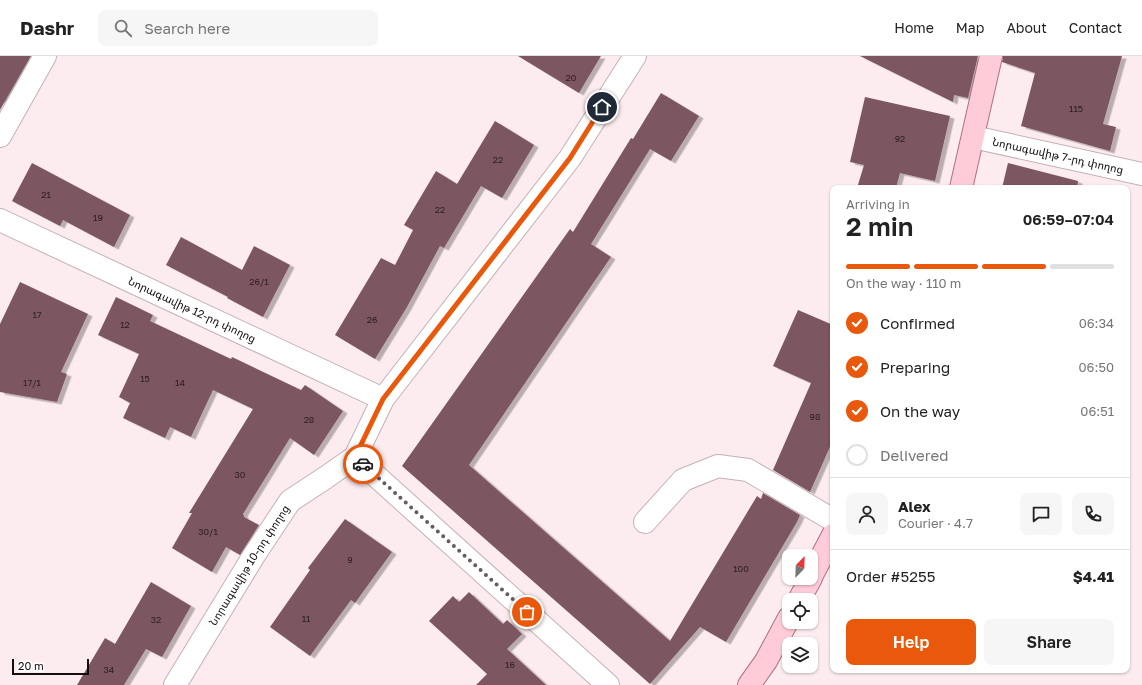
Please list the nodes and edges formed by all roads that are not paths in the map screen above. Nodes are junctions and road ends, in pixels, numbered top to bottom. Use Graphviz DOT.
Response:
graph roads {
  1 [pos="45,56"];
  2 [pos="635,56"];
  3 [pos="991,56"];
  4 [pos="0,136"];
  5 [pos="973,137"];
  6 [pos="1142,174"];
  7 [pos="962,185"];
  8 [pos="0,220"];
  9 [pos="383,399"];
  10 [pos="355,457"];
  11 [pos="830,518"];
  12 [pos="645,522"];
  13 [pos="830,541"];
  14 [pos="818,564"];
  15 [pos="783,629"];
  16 [pos="175,685"];
  17 [pos="608,685"];
  18 [pos="749,685"];
  1 -- 4 [label="street"];
  2 -- 9 [label="street, Նորագավիթ 10-րդ փողոց"];
  3 -- 5 [label="main road"];
  5 -- 6 [label="street, Նորագավիթ 7-րդ փողոց"];
  5 -- 7 [label="main road"];
  8 -- 9 [label="street, Նորագավիթ 12-րդ փողոց"];
  9 -- 10 [label="street, Նորագավիթ 10-րդ փողոց"];
  10 -- 16 [label="street, Նորագավիթ 10-րդ փողոց"];
  10 -- 17 [label="street"];
  11 -- 12 [label="street"];
  13 -- 14 [label="main road"];
  15 -- 18 [label="main road"];
}
